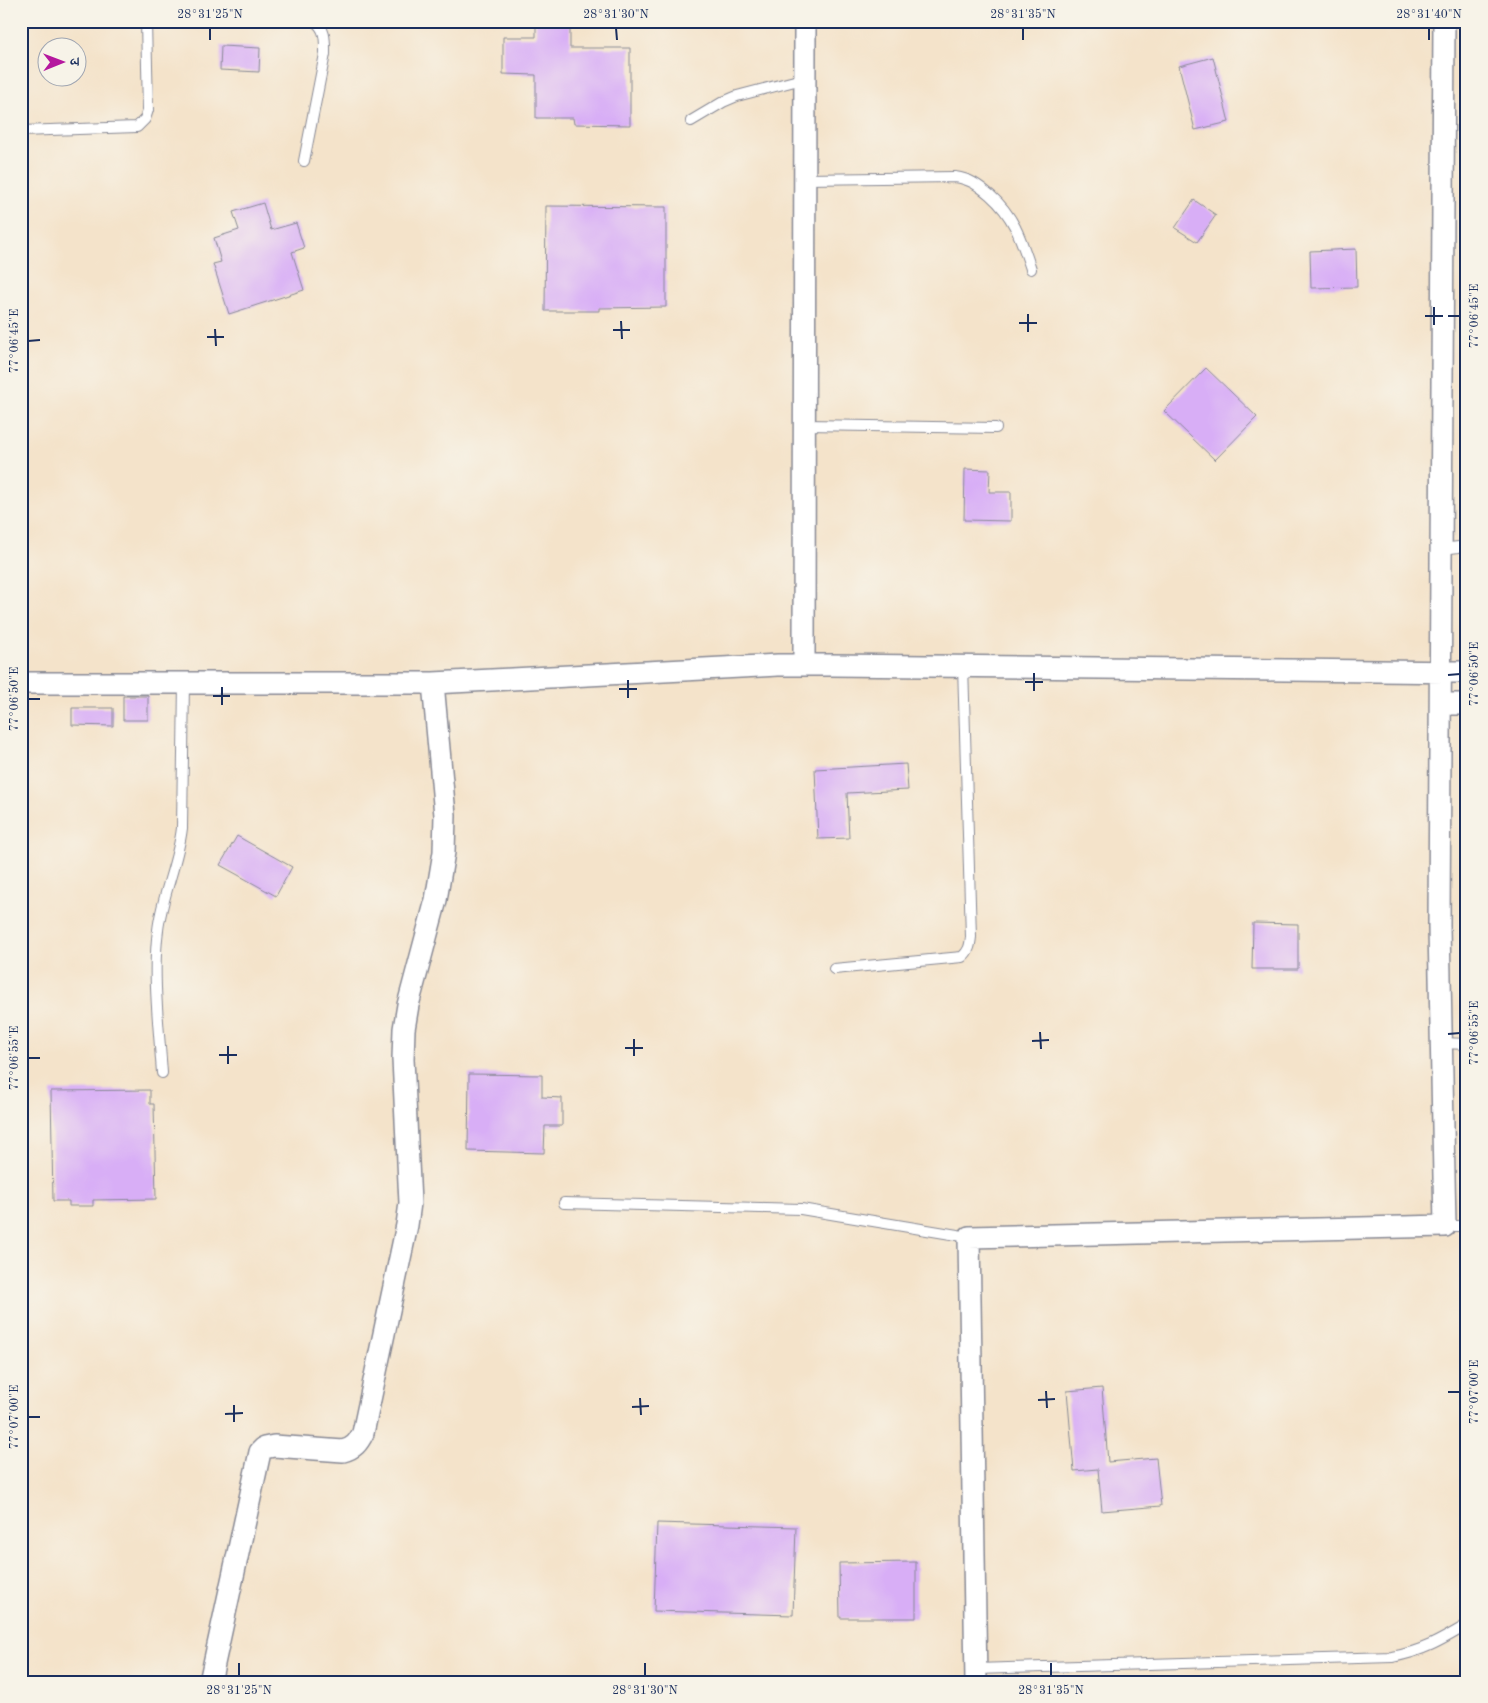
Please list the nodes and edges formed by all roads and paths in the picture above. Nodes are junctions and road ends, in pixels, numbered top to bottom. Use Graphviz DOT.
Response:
graph roads {
  1 [pos="146,21"];
  2 [pos="314,21"];
  3 [pos="805,21"];
  4 [pos="1444,21"];
  5 [pos="806,78"];
  6 [pos="690,121"];
  7 [pos="21,131"];
  8 [pos="304,161"];
  9 [pos="806,179"];
  10 [pos="1031,269"];
  11 [pos="806,425"];
  12 [pos="996,428"];
  13 [pos="1467,546"];
  14 [pos="1442,549"];
  15 [pos="804,665"];
  16 [pos="963,665"];
  17 [pos="1441,671"];
  18 [pos="1467,672"];
  19 [pos="21,682"];
  20 [pos="184,682"];
  21 [pos="433,683"];
  22 [pos="1441,704"];
  23 [pos="1467,704"];
  24 [pos="834,969"];
  25 [pos="1442,1043"];
  26 [pos="1467,1044"];
  27 [pos="162,1073"];
  28 [pos="564,1203"];
  29 [pos="1445,1226"];
  30 [pos="1467,1226"];
  31 [pos="969,1237"];
  32 [pos="1467,1626"];
  33 [pos="976,1676"];
  34 [pos="210,1682"];
  1 -- 7 [label="lane"];
  2 -- 8 [label="lane"];
  3 -- 5 [label="street"];
  4 -- 14 [label="street"];
  5 -- 6 [label="lane"];
  5 -- 9 [label="street"];
  9 -- 10 [label="lane"];
  9 -- 11 [label="street"];
  11 -- 12 [label="lane"];
  11 -- 15 [label="street"];
  13 -- 14 [label="lane"];
  14 -- 17 [label="street"];
  15 -- 16 [label="street"];
  15 -- 21 [label="street"];
  16 -- 17 [label="street"];
  16 -- 24 [label="lane"];
  17 -- 18 [label="street"];
  17 -- 22 [label="street"];
  19 -- 20 [label="street"];
  20 -- 21 [label="street"];
  20 -- 27 [label="lane"];
  21 -- 34 [label="street"];
  22 -- 23 [label="street"];
  22 -- 25 [label="street"];
  25 -- 26 [label="lane"];
  25 -- 29 [label="street"];
  28 -- 31 [label="lane"];
  29 -- 30 [label="lane"];
  29 -- 31 [label="street"];
  31 -- 33 [label="street"];
  32 -- 33 [label="lane"];
}
